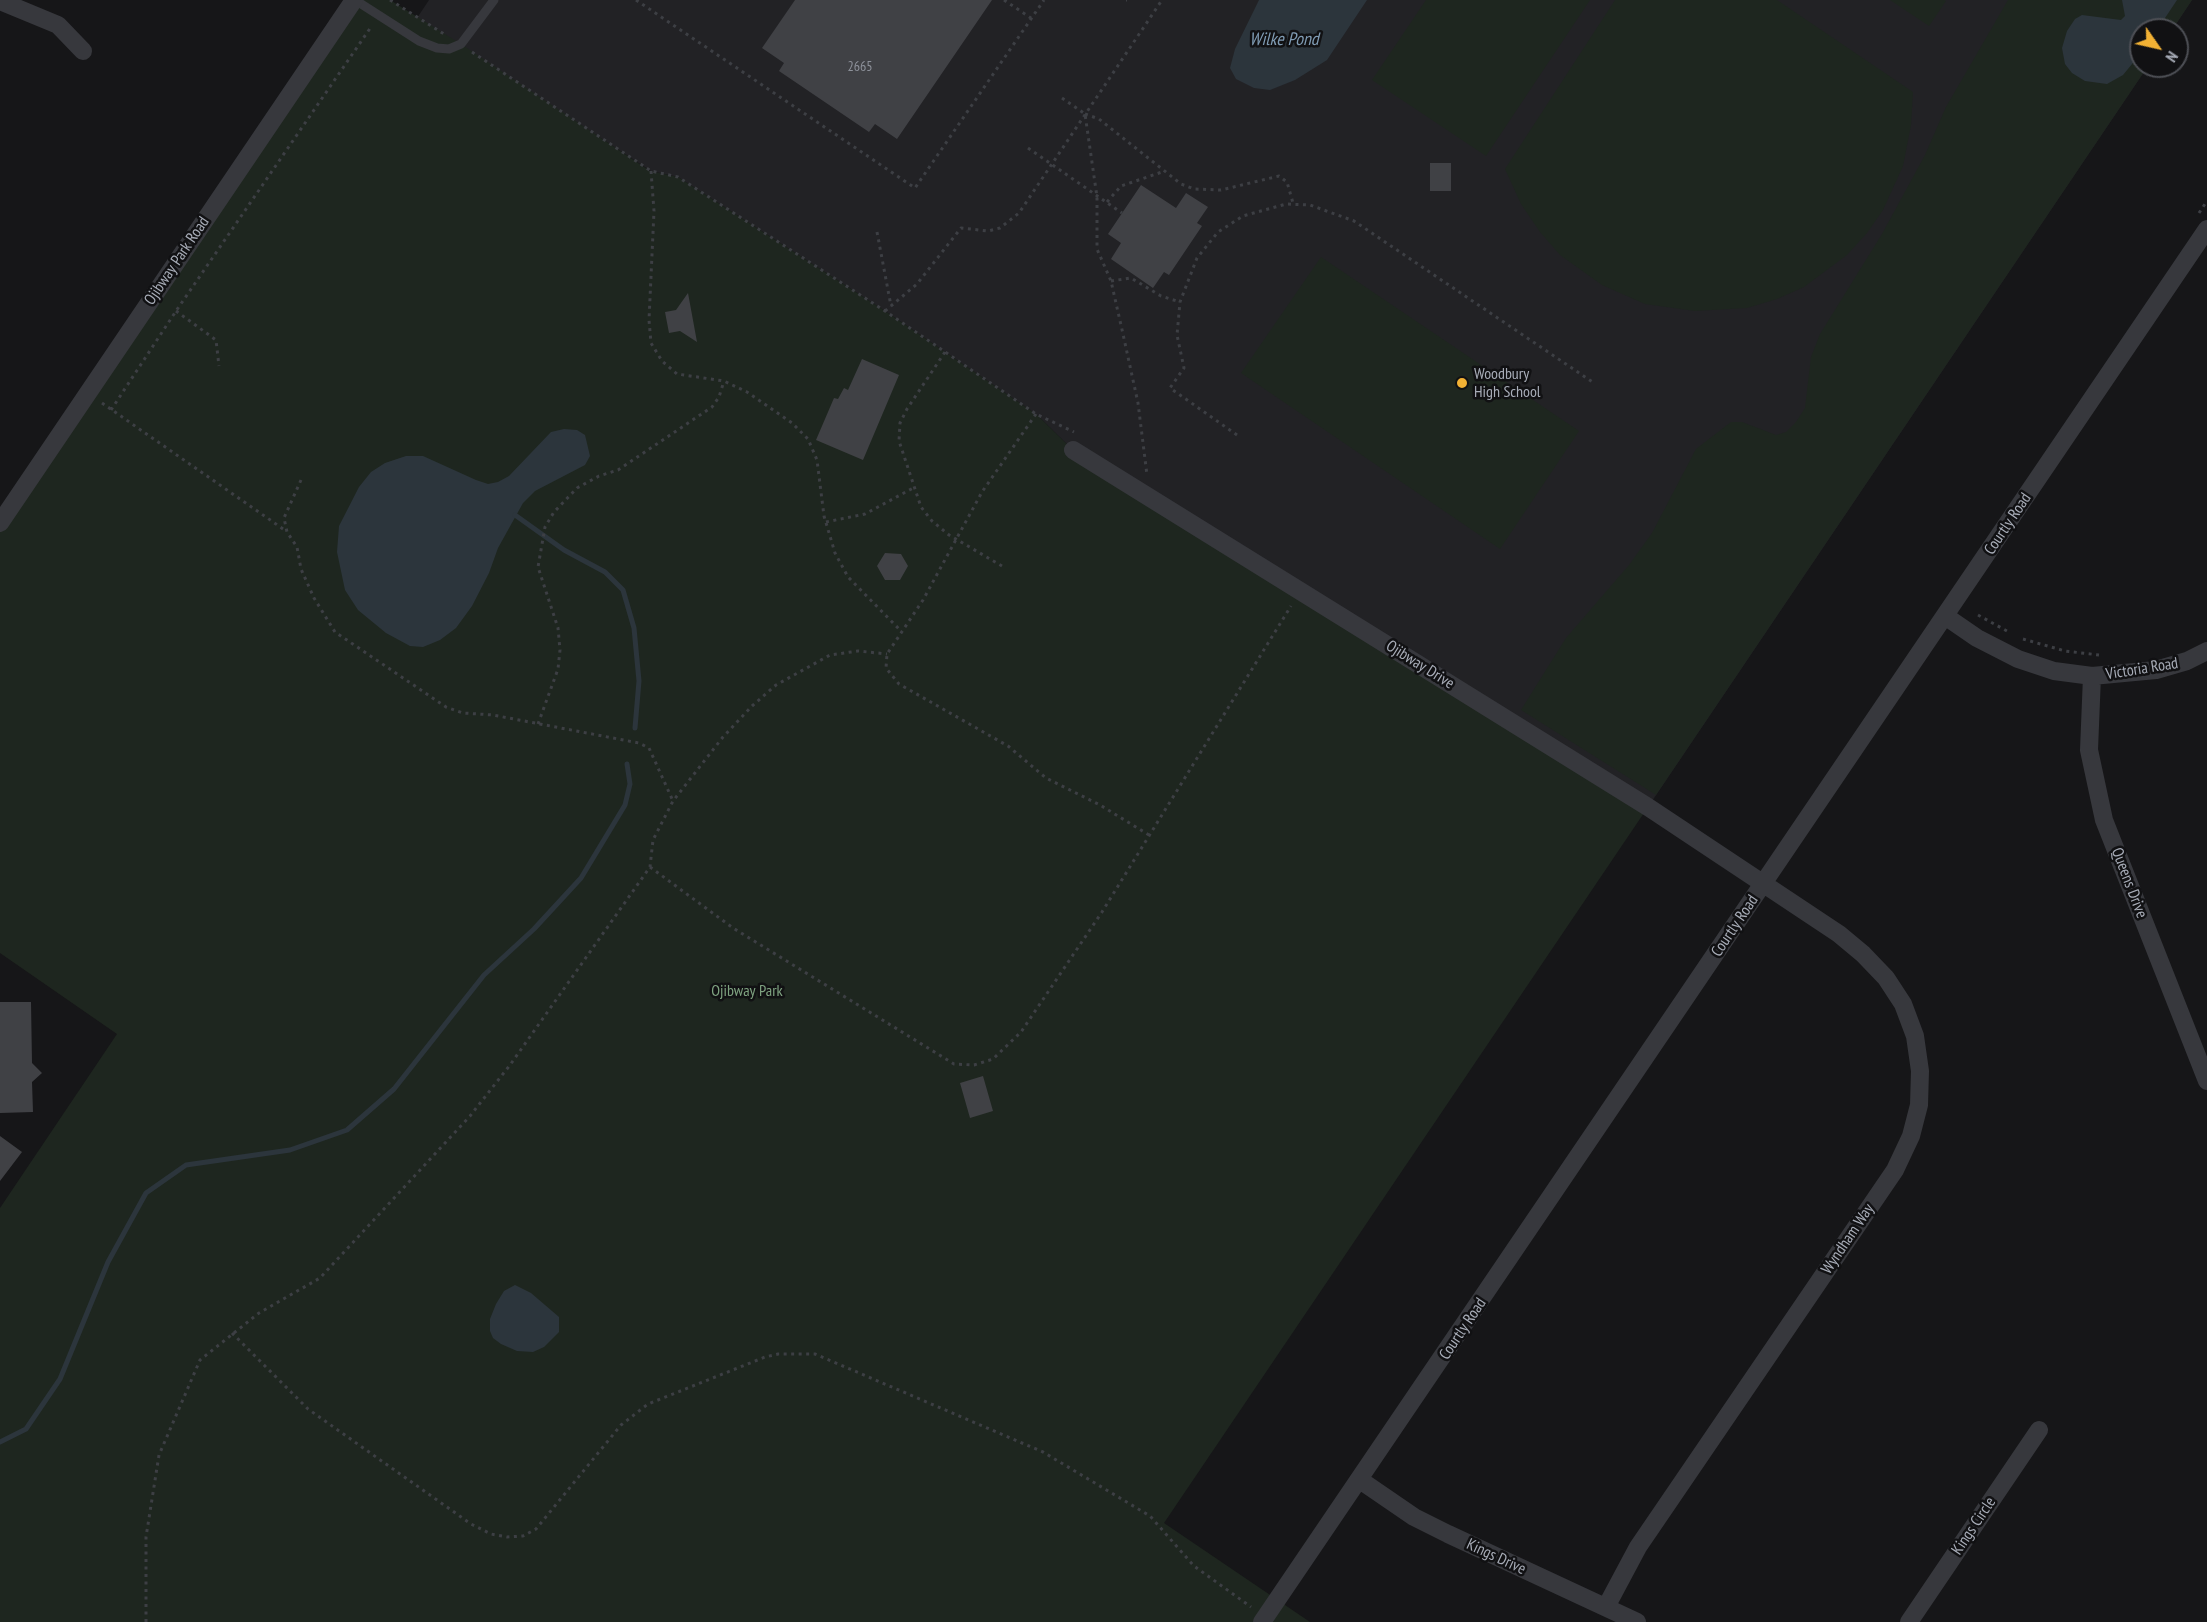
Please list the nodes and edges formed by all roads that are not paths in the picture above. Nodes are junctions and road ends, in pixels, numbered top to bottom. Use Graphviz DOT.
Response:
graph roads {
  1 [pos="355,0"];
  2 [pos="494,0"];
  3 [pos="0,1"];
  4 [pos="83,51"];
  5 [pos="2207,229"];
  6 [pos="1076,443"];
  7 [pos="0,523"];
  8 [pos="1945,616"];
  9 [pos="2207,651"];
  10 [pos="2092,676"];
  11 [pos="1763,885"];
  12 [pos="2201,1049"];
  13 [pos="2207,1082"];
  14 [pos="2039,1430"];
  15 [pos="1360,1480"];
  16 [pos="1606,1607"];
  17 [pos="1264,1620"];
  18 [pos="1637,1622"];
  19 [pos="1909,1622"];
  1 -- 2 [label="lane"];
  1 -- 7 [label="street, Ojibway Park Road"];
  3 -- 4 [label="street"];
  5 -- 8 [label="street, Courtly Road"];
  6 -- 11 [label="street, Ojibway Drive"];
  8 -- 10 [label="street, Victoria Road"];
  8 -- 11 [label="street, Courtly Road"];
  9 -- 10 [label="street, Victoria Road"];
  10 -- 12 [label="street, Queens Drive"];
  11 -- 15 [label="street, Courtly Road"];
  11 -- 16 [label="street, Wyndham Way"];
  12 -- 13 [label="street, Queens Drive"];
  14 -- 19 [label="street, Kings Circle"];
  15 -- 16 [label="street, Kings Drive"];
  15 -- 17 [label="street, Courtly Road"];
  16 -- 18 [label="street, Kings Drive"];
}
